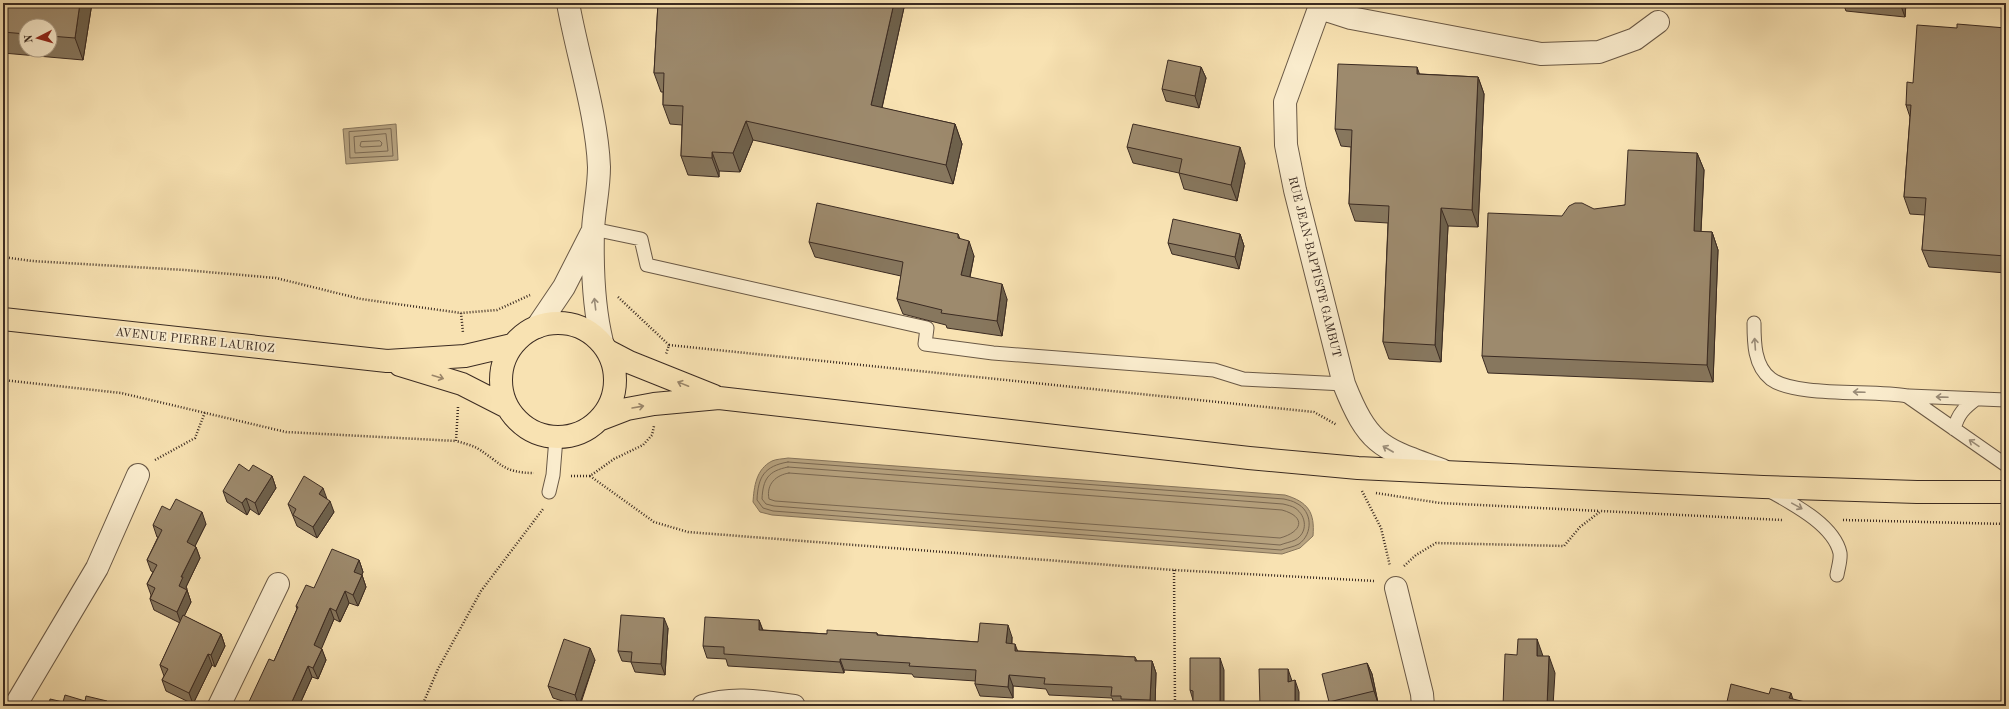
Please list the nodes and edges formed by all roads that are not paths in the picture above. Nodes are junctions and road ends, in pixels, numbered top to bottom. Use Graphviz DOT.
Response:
graph roads {
  1 [pos="568,3"];
  2 [pos="1320,6"];
  3 [pos="1658,22"];
  4 [pos="594,229"];
  5 [pos="3,319"];
  6 [pos="1754,323"];
  7 [pos="537,327"];
  8 [pos="512,345"];
  9 [pos="605,347"];
  10 [pos="387,361"];
  11 [pos="1344,384"];
  12 [pos="1907,396"];
  13 [pos="719,398"];
  14 [pos="1976,399"];
  15 [pos="2006,400"];
  16 [pos="507,407"];
  17 [pos="601,419"];
  18 [pos="1954,429"];
  19 [pos="556,438"];
  20 [pos="2006,465"];
  21 [pos="1450,474"];
  22 [pos="138,475"];
  23 [pos="1763,487"];
  24 [pos="549,492"];
  25 [pos="2006,492"];
  26 [pos="1837,575"];
  27 [pos="1394,582"];
  28 [pos="278,584"];
  29 [pos="15,706"];
  30 [pos="219,706"];
  31 [pos="703,706"];
  32 [pos="794,706"];
  33 [pos="1423,706"];
  1 -- 4 [label="street"];
  2 -- 3 [label="street, RUE JEAN-BAPTISTE GAMBUT"];
  2 -- 11 [label="street, RUE JEAN-BAPTISTE GAMBUT"];
  4 -- 7 [label="street"];
  9 -- 4 [label="street, one-way"];
  4 -- 11 [label="lane"];
  5 -- 10 [label="main road, AVENUE PIERRE LAURIOZ"];
  12 -- 6 [label="lane, one-way"];
  7 -- 8 [label="main road"];
  7 -- 9 [label="main road"];
  8 -- 10 [label="main road, AVENUE PIERRE LAURIOZ"];
  8 -- 16 [label="main road"];
  13 -- 9 [label="main road, one-way"];
  9 -- 17 [label="main road"];
  10 -- 16 [label="main road, AVENUE PIERRE LAURIOZ, one-way"];
  21 -- 11 [label="street, RUE JEAN-BAPTISTE GAMBUT, one-way"];
  14 -- 12 [label="lane, one-way"];
  12 -- 18 [label="lane"];
  17 -- 13 [label="main road, one-way"];
  13 -- 21 [label="main road"];
  14 -- 15 [label="lane"];
  14 -- 18 [label="lane"];
  16 -- 19 [label="main road"];
  17 -- 19 [label="main road"];
  20 -- 18 [label="lane, one-way"];
  19 -- 24 [label="lane"];
  21 -- 23 [label="main road"];
  22 -- 29 [label="street"];
  23 -- 25 [label="main road"];
  23 -- 26 [label="lane, one-way"];
  27 -- 33 [label="street"];
  28 -- 30 [label="street"];
  31 -- 32 [label="street"];
}
